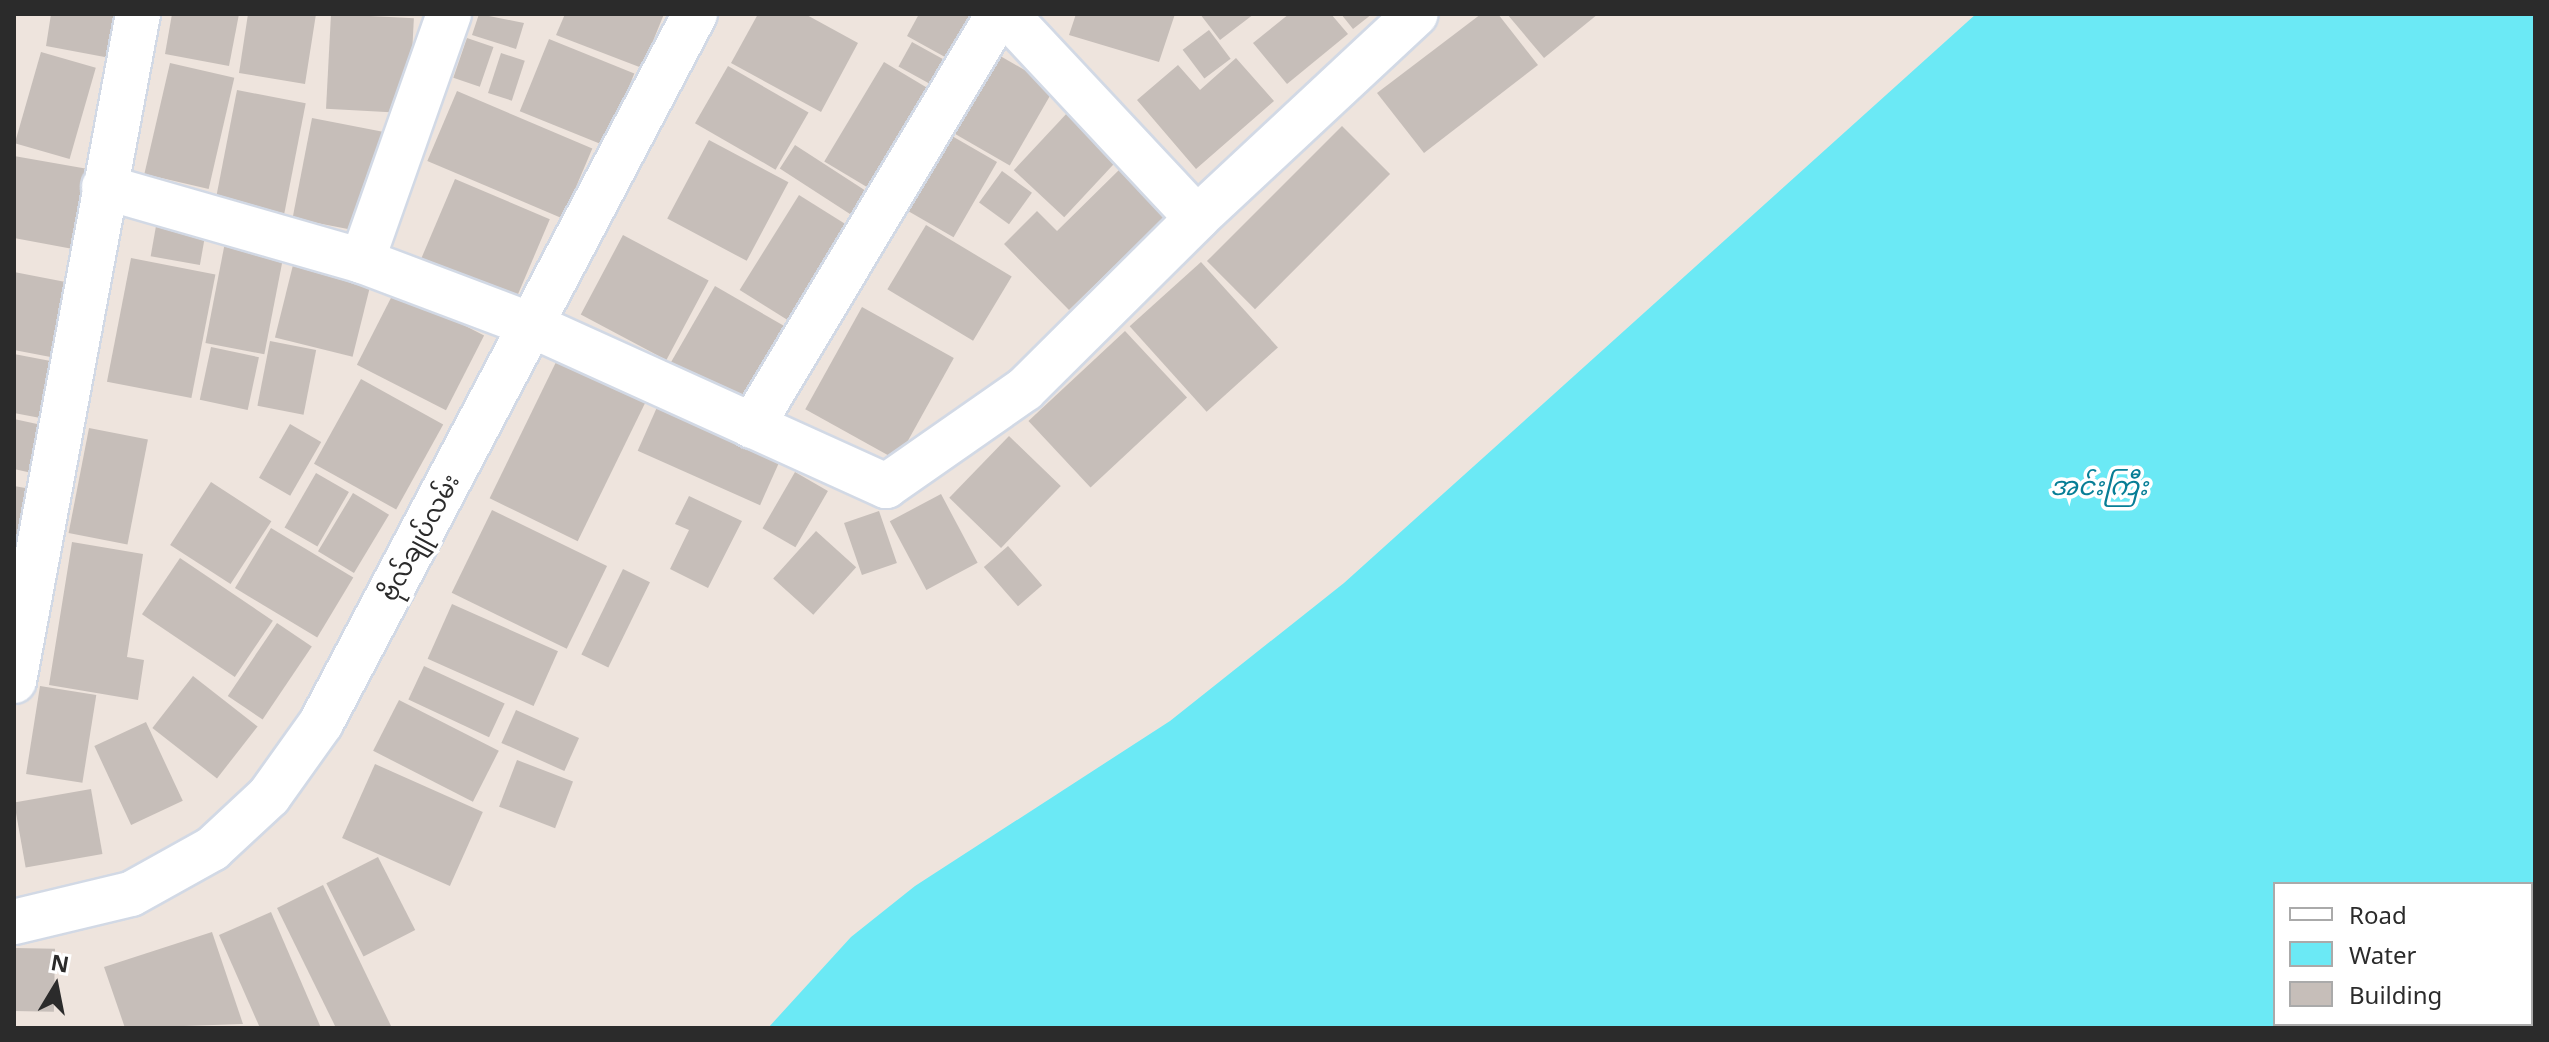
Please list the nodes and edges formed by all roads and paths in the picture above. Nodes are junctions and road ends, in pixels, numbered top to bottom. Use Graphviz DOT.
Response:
graph roads {
  1 [pos="138,14"];
  2 [pos="449,14"];
  3 [pos="695,14"];
  4 [pos="999,14"];
  5 [pos="1006,14"];
  6 [pos="1416,14"];
  7 [pos="104,187"];
  8 [pos="1197,218"];
  9 [pos="362,261"];
  10 [pos="531,325"];
  11 [pos="752,426"];
  12 [pos="14,681"];
  13 [pos="14,922"];
  1 -- 7 [label="street"];
  2 -- 9 [label="street"];
  3 -- 10 [label="street, ဗိုလ်‌ချုပ်‌လမ်း"];
  4 -- 11 [label="street"];
  5 -- 8 [label="street"];
  6 -- 8 [label="street"];
  7 -- 9 [label="street"];
  7 -- 12 [label="street"];
  8 -- 11 [label="street"];
  9 -- 10 [label="street"];
  10 -- 11 [label="street"];
  10 -- 13 [label="street, ဗိုလ်‌ချုပ်‌လမ်း"];
}
